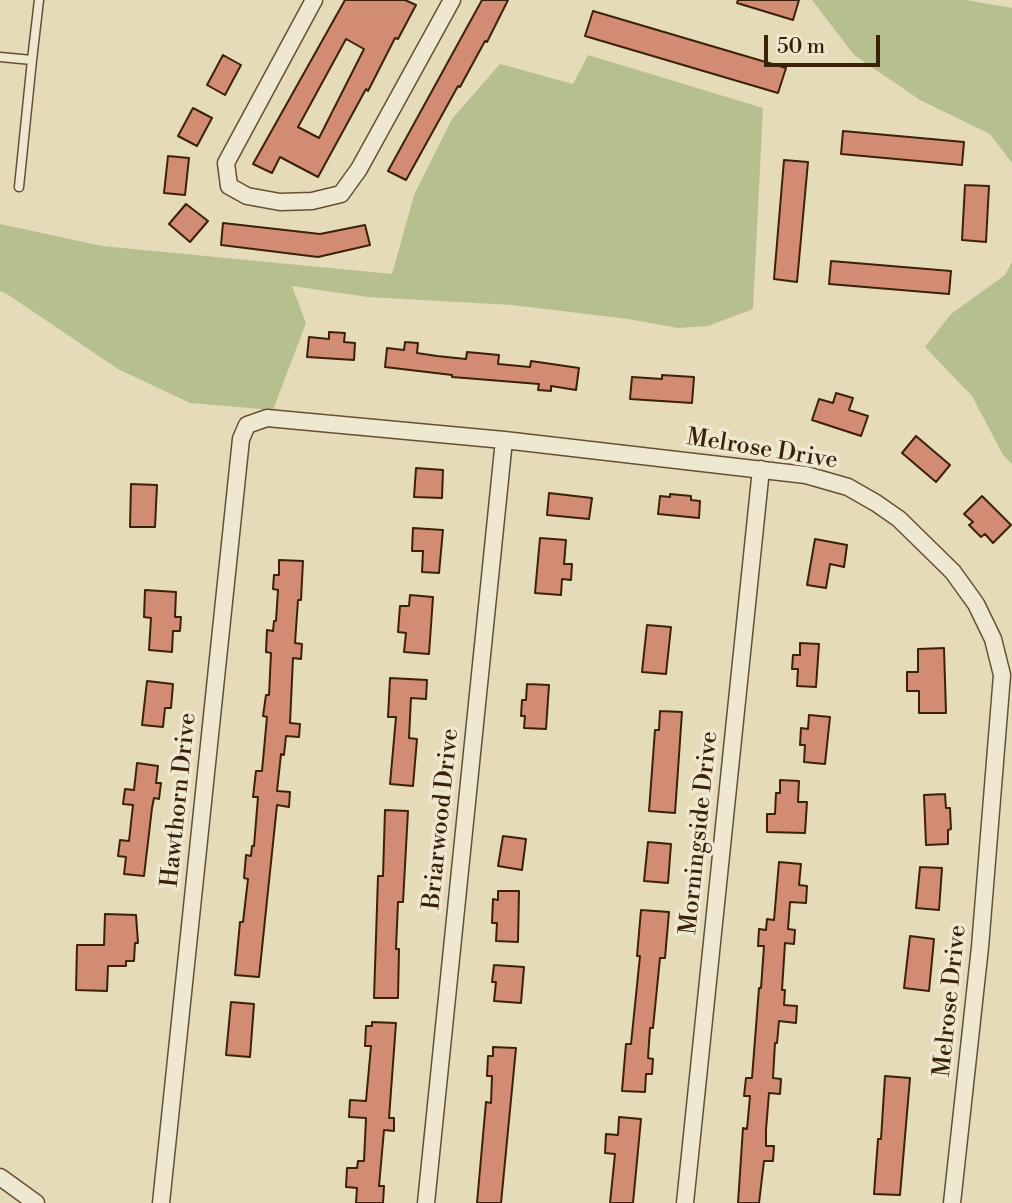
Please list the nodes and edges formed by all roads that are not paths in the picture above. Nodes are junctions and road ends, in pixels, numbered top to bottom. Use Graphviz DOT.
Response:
graph roads {
  1 [pos="39,0"];
  2 [pos="314,0"];
  3 [pos="452,0"];
  4 [pos="0,57"];
  5 [pos="32,60"];
  6 [pos="19,187"];
  7 [pos="267,418"];
  8 [pos="504,440"];
  9 [pos="761,468"];
  10 [pos="0,1178"];
  11 [pos="36,1203"];
  12 [pos="161,1203"];
  13 [pos="426,1203"];
  14 [pos="685,1203"];
  15 [pos="952,1203"];
  1 -- 5 [label="lane"];
  2 -- 3 [label="street"];
  4 -- 5 [label="lane"];
  5 -- 6 [label="lane"];
  7 -- 8 [label="street, Melrose Drive"];
  7 -- 12 [label="street, Hawthorn Drive"];
  8 -- 9 [label="street, Melrose Drive"];
  8 -- 13 [label="street, Briarwood Drive"];
  9 -- 14 [label="street, Morningside Drive"];
  9 -- 15 [label="street, Melrose Drive"];
  10 -- 11 [label="street"];
}
